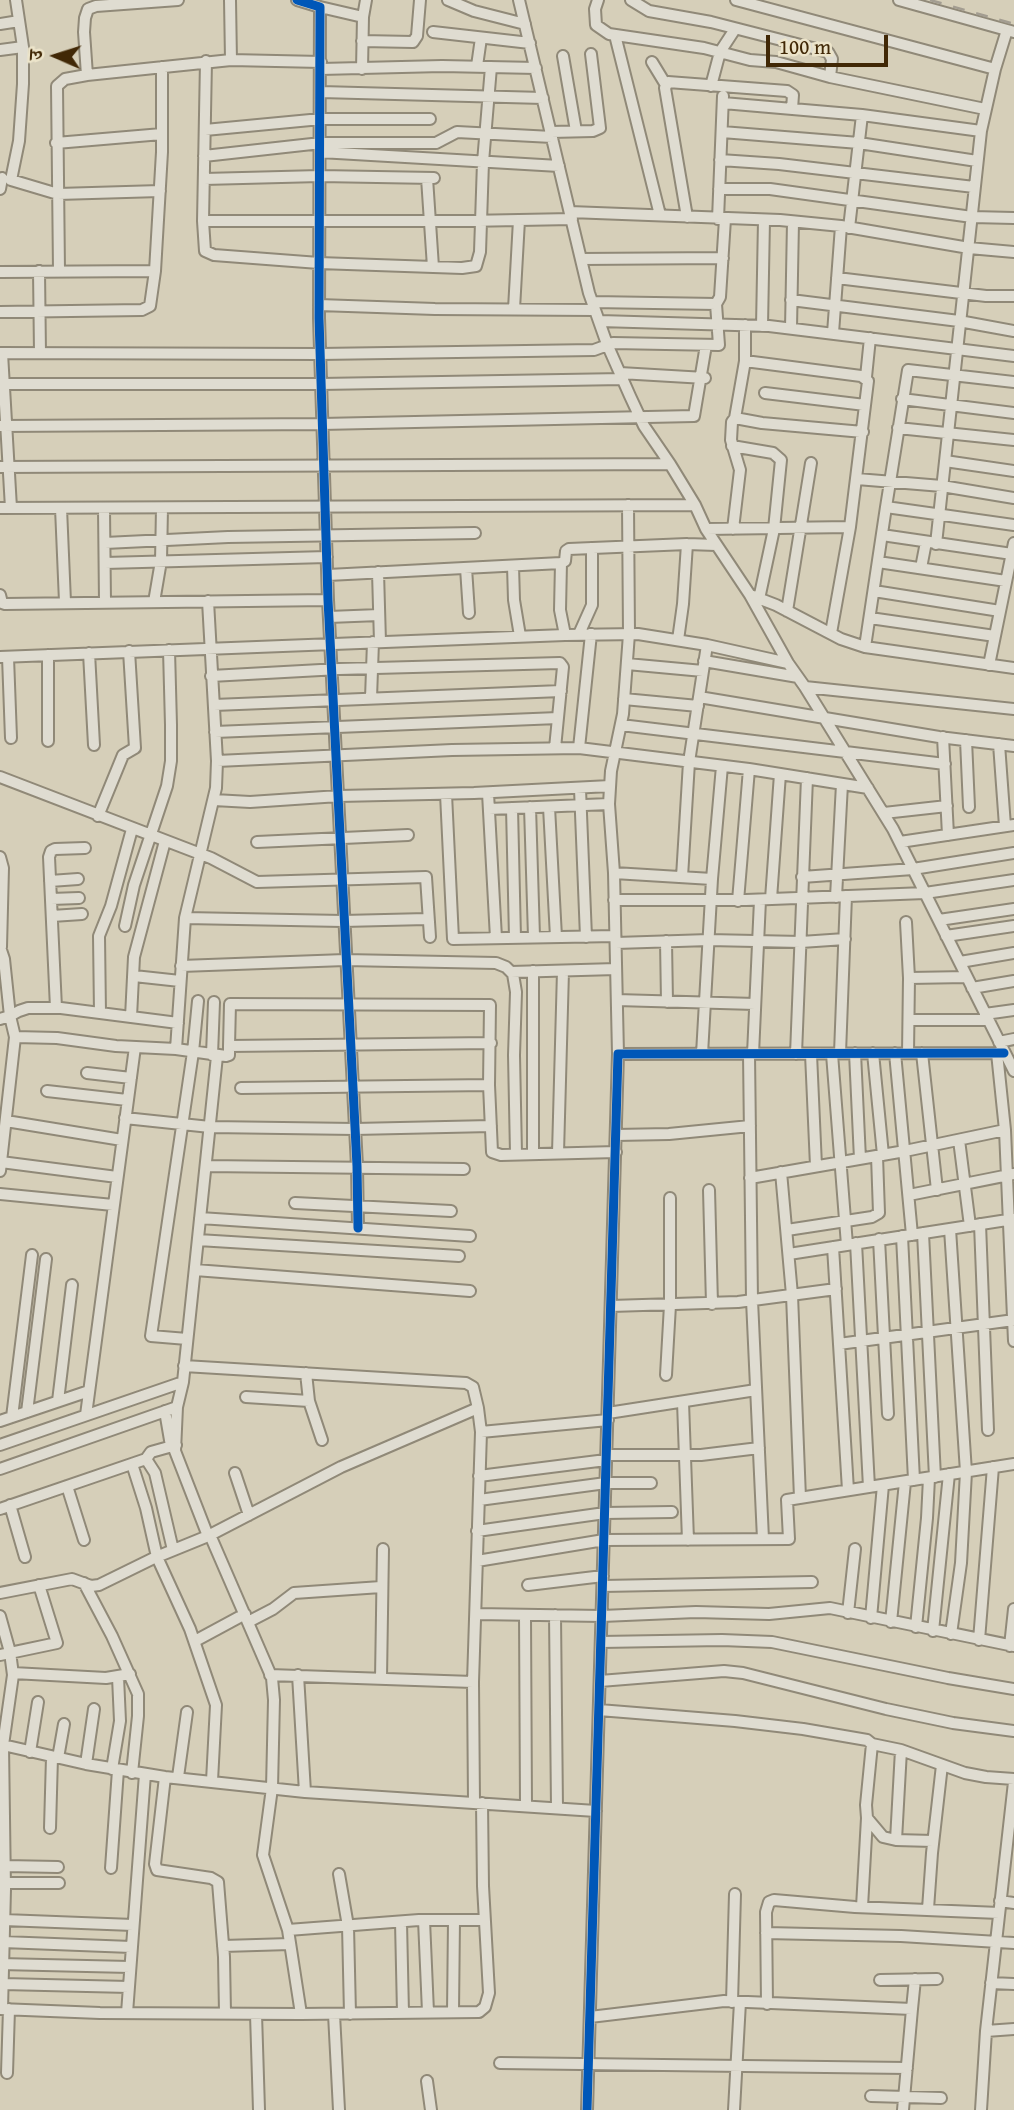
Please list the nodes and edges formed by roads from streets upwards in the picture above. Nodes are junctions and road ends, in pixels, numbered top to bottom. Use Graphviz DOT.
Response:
graph roads {
  1 [pos="16,0"];
  2 [pos="178,0"];
  3 [pos="230,0"];
  4 [pos="297,0"];
  5 [pos="366,0"];
  6 [pos="420,0"];
  7 [pos="448,0"];
  8 [pos="598,0"];
  9 [pos="631,0"];
  10 [pos="736,0"];
  11 [pos="899,0"];
  12 [pos="516,1"];
  13 [pos="320,7"];
  14 [pos="363,17"];
  15 [pos="19,21"];
  16 [pos="0,24"];
  17 [pos="525,24"];
  18 [pos="735,29"];
  19 [pos="1010,31"];
  20 [pos="433,32"];
  21 [pos="615,35"];
  22 [pos="481,38"];
  23 [pos="362,41"];
  24 [pos="530,43"];
  25 [pos="23,47"];
  26 [pos="0,50"];
  27 [pos="720,52"];
  28 [pos="591,54"];
  29 [pos="563,56"];
  30 [pos="230,60"];
  31 [pos="206,61"];
  32 [pos="652,62"];
  33 [pos="321,65"];
  34 [pos="477,66"];
  35 [pos="162,67"];
  36 [pos="491,67"];
  37 [pos="536,68"];
  38 [pos="362,69"];
  39 [pos="995,69"];
  40 [pos="87,75"];
  41 [pos="830,76"];
  42 [pos="666,85"];
  43 [pos="711,86"];
  44 [pos="724,87"];
  45 [pos="321,92"];
  46 [pos="489,96"];
  47 [pos="543,98"];
  48 [pos="723,103"];
  49 [pos="792,109"];
  50 [pos="985,109"];
  51 [pos="862,115"];
  52 [pos="321,119"];
  53 [pos="430,119"];
  54 [pos="205,130"];
  55 [pos="576,131"];
  56 [pos="981,131"];
  57 [pos="722,132"];
  58 [pos="485,133"];
  59 [pos="162,134"];
  60 [pos="552,134"];
  61 [pos="56,143"];
  62 [pos="436,143"];
  63 [pos="859,143"];
  64 [pos="321,148"];
  65 [pos="204,156"];
  66 [pos="429,159"];
  67 [pos="720,160"];
  68 [pos="977,161"];
  69 [pos="483,162"];
  70 [pos="559,166"];
  71 [pos="856,172"];
  72 [pos="320,176"];
  73 [pos="204,179"];
  74 [pos="3,181"];
  75 [pos="974,187"];
  76 [pos="719,189"];
  77 [pos="160,191"];
  78 [pos="58,194"];
  79 [pos="852,199"];
  80 [pos="660,215"];
  81 [pos="571,216"];
  82 [pos="687,217"];
  83 [pos="972,217"];
  84 [pos="1014,218"];
  85 [pos="722,219"];
  86 [pos="203,220"];
  87 [pos="519,220"];
  88 [pos="764,220"];
  89 [pos="320,221"];
  90 [pos="431,221"];
  91 [pos="480,221"];
  92 [pos="793,222"];
  93 [pos="845,227"];
  94 [pos="969,248"];
  95 [pos="1014,252"];
  96 [pos="723,258"];
  97 [pos="581,260"];
  98 [pos="319,263"];
  99 [pos="433,267"];
  100 [pos="39,271"];
  101 [pos="59,271"];
  102 [pos="155,271"];
  103 [pos="0,272"];
  104 [pos="837,278"];
  105 [pos="962,294"];
  106 [pos="1014,296"];
  107 [pos="791,300"];
  108 [pos="716,304"];
  109 [pos="319,305"];
  110 [pos="835,305"];
  111 [pos="594,306"];
  112 [pos="514,309"];
  113 [pos="40,311"];
  114 [pos="0,312"];
  115 [pos="600,321"];
  116 [pos="959,321"];
  117 [pos="719,324"];
  118 [pos="745,325"];
  119 [pos="762,326"];
  120 [pos="791,328"];
  121 [pos="1014,331"];
  122 [pos="833,333"];
  123 [pos="870,338"];
  124 [pos="607,344"];
  125 [pos="706,345"];
  126 [pos="956,350"];
  127 [pos="1,353"];
  128 [pos="40,353"];
  129 [pos="320,354"];
  130 [pos="1014,356"];
  131 [pos="745,361"];
  132 [pos="954,375"];
  133 [pos="622,376"];
  134 [pos="866,377"];
  135 [pos="703,378"];
  136 [pos="1014,382"];
  137 [pos="2,384"];
  138 [pos="321,384"];
  139 [pos="765,393"];
  140 [pos="902,399"];
  141 [pos="865,405"];
  142 [pos="952,405"];
  143 [pos="1014,413"];
  144 [pos="639,416"];
  145 [pos="735,418"];
  146 [pos="322,424"];
  147 [pos="3,426"];
  148 [pos="898,428"];
  149 [pos="863,432"];
  150 [pos="948,433"];
  151 [pos="1014,440"];
  152 [pos="732,446"];
  153 [pos="945,461"];
  154 [pos="811,463"];
  155 [pos="670,464"];
  156 [pos="324,466"];
  157 [pos="4,467"];
  158 [pos="1014,471"];
  159 [pos="857,479"];
  160 [pos="891,480"];
  161 [pos="942,486"];
  162 [pos="1014,498"];
  163 [pos="628,505"];
  164 [pos="695,505"];
  165 [pos="325,507"];
  166 [pos="886,507"];
  167 [pos="6,508"];
  168 [pos="61,508"];
  169 [pos="162,508"];
  170 [pos="104,509"];
  171 [pos="939,514"];
  172 [pos="1014,524"];
  173 [pos="850,527"];
  174 [pos="800,528"];
  175 [pos="706,529"];
  176 [pos="733,529"];
  177 [pos="774,529"];
  178 [pos="475,533"];
  179 [pos="326,535"];
  180 [pos="882,535"];
  181 [pos="161,540"];
  182 [pos="104,542"];
  183 [pos="931,543"];
  184 [pos="687,544"];
  185 [pos="716,545"];
  186 [pos="628,546"];
  187 [pos="592,548"];
  188 [pos="1013,549"];
  189 [pos="327,557"];
  190 [pos="161,561"];
  191 [pos="878,562"];
  192 [pos="105,563"];
  193 [pos="561,564"];
  194 [pos="513,566"];
  195 [pos="466,568"];
  196 [pos="921,568"];
  197 [pos="378,572"];
  198 [pos="328,575"];
  199 [pos="1006,582"];
  200 [pos="874,591"];
  201 [pos="0,595"];
  202 [pos="754,597"];
  203 [pos="328,600"];
  204 [pos="154,601"];
  205 [pos="208,601"];
  206 [pos="65,602"];
  207 [pos="105,602"];
  208 [pos="787,611"];
  209 [pos="1000,611"];
  210 [pos="469,612"];
  211 [pos="379,615"];
  212 [pos="329,617"];
  213 [pos="870,618"];
  214 [pos="831,633"];
  215 [pos="585,634"];
  216 [pos="629,634"];
  217 [pos="565,635"];
  218 [pos="520,636"];
  219 [pos="995,636"];
  220 [pos="678,640"];
  221 [pos="377,642"];
  222 [pos="331,644"];
  223 [pos="707,645"];
  224 [pos="865,647"];
  225 [pos="209,648"];
  226 [pos="169,650"];
  227 [pos="129,651"];
  228 [pos="89,653"];
  229 [pos="48,655"];
  230 [pos="4,657"];
  231 [pos="788,663"];
  232 [pos="627,664"];
  233 [pos="989,665"];
  234 [pos="703,666"];
  235 [pos="371,668"];
  236 [pos="1014,668"];
  237 [pos="332,670"];
  238 [pos="211,676"];
  239 [pos="798,677"];
  240 [pos="805,687"];
  241 [pos="561,691"];
  242 [pos="371,698"];
  243 [pos="624,699"];
  244 [pos="334,700"];
  245 [pos="698,701"];
  246 [pos="214,705"];
  247 [pos="1014,709"];
  248 [pos="558,718"];
  249 [pos="825,719"];
  250 [pos="621,725"];
  251 [pos="336,726"];
  252 [pos="215,732"];
  253 [pos="693,736"];
  254 [pos="943,737"];
  255 [pos="11,738"];
  256 [pos="966,740"];
  257 [pos="48,741"];
  258 [pos="999,744"];
  259 [pos="94,745"];
  260 [pos="1014,746"];
  261 [pos="555,748"];
  262 [pos="579,748"];
  263 [pos="615,753"];
  264 [pos="846,753"];
  265 [pos="337,756"];
  266 [pos="217,761"];
  267 [pos="689,762"];
  268 [pos="945,764"];
  269 [pos="722,766"];
  270 [pos="749,769"];
  271 [pos="780,774"];
  272 [pos="0,777"];
  273 [pos="807,778"];
  274 [pos="842,784"];
  275 [pos="610,786"];
  276 [pos="868,788"];
  277 [pos="580,789"];
  278 [pos="488,793"];
  279 [pos="446,794"];
  280 [pos="339,796"];
  281 [pos="214,800"];
  282 [pos="609,804"];
  283 [pos="580,805"];
  284 [pos="947,806"];
  285 [pos="530,807"];
  286 [pos="549,807"];
  287 [pos="969,807"];
  288 [pos="512,808"];
  289 [pos="489,809"];
  290 [pos="884,813"];
  291 [pos="98,816"];
  292 [pos="1009,826"];
  293 [pos="132,829"];
  294 [pos="408,835"];
  295 [pos="948,835"];
  296 [pos="150,836"];
  297 [pos="340,838"];
  298 [pos="164,841"];
  299 [pos="257,842"];
  300 [pos="900,842"];
  301 [pos="85,848"];
  302 [pos="1014,853"];
  303 [pos="200,854"];
  304 [pos="0,857"];
  305 [pos="913,869"];
  306 [pos="614,873"];
  307 [pos="837,875"];
  308 [pos="682,877"];
  309 [pos="802,877"];
  310 [pos="341,878"];
  311 [pos="78,879"];
  312 [pos="712,879"];
  313 [pos="1014,880"];
  314 [pos="50,881"];
  315 [pos="925,893"];
  316 [pos="841,896"];
  317 [pos="79,898"];
  318 [pos="801,898"];
  319 [pos="51,899"];
  320 [pos="614,900"];
  321 [pos="766,900"];
  322 [pos="711,901"];
  323 [pos="738,901"];
  324 [pos="1014,909"];
  325 [pos="82,914"];
  326 [pos="51,916"];
  327 [pos="185,918"];
  328 [pos="427,919"];
  329 [pos="939,920"];
  330 [pos="343,921"];
  331 [pos="906,922"];
  332 [pos="125,926"];
  333 [pos="1014,926"];
  334 [pos="946,936"];
  335 [pos="430,937"];
  336 [pos="534,937"];
  337 [pos="556,937"];
  338 [pos="586,937"];
  339 [pos="496,938"];
  340 [pos="515,938"];
  341 [pos="845,939"];
  342 [pos="615,940"];
  343 [pos="709,940"];
  344 [pos="666,941"];
  345 [pos="758,941"];
  346 [pos="801,942"];
  347 [pos="0,947"];
  348 [pos="1014,953"];
  349 [pos="345,960"];
  350 [pos="960,962"];
  351 [pos="181,966"];
  352 [pos="616,969"];
  353 [pos="533,971"];
  354 [pos="563,971"];
  355 [pos="511,972"];
  356 [pos="134,976"];
  357 [pos="967,976"];
  358 [pos="909,978"];
  359 [pos="180,981"];
  360 [pos="1014,981"];
  361 [pos="972,988"];
  362 [pos="180,999"];
  363 [pos="617,1000"];
  364 [pos="198,1001"];
  365 [pos="214,1002"];
  366 [pos="667,1002"];
  367 [pos="348,1003"];
  368 [pos="230,1004"];
  369 [pos="706,1004"];
  370 [pos="755,1004"];
  371 [pos="56,1008"];
  372 [pos="1014,1010"];
  373 [pos="100,1013"];
  374 [pos="131,1017"];
  375 [pos="987,1017"];
  376 [pos="5,1018"];
  377 [pos="909,1020"];
  378 [pos="178,1023"];
  379 [pos="15,1037"];
  380 [pos="1014,1039"];
  381 [pos="491,1042"];
  382 [pos="351,1043"];
  383 [pos="229,1046"];
  384 [pos="135,1047"];
  385 [pos="176,1049"];
  386 [pos="1000,1049"];
  387 [pos="193,1052"];
  388 [pos="873,1053"];
  389 [pos="895,1053"];
  390 [pos="908,1053"];
  391 [pos="922,1053"];
  392 [pos="618,1054"];
  393 [pos="702,1054"];
  394 [pos="751,1054"];
  395 [pos="796,1054"];
  396 [pos="811,1054"];
  397 [pos="836,1054"];
  398 [pos="855,1054"];
  399 [pos="214,1055"];
  400 [pos="12,1062"];
  401 [pos="0,1067"];
  402 [pos="1014,1070"];
  403 [pos="87,1073"];
  404 [pos="131,1078"];
  405 [pos="489,1085"];
  406 [pos="353,1086"];
  407 [pos="241,1088"];
  408 [pos="47,1091"];
  409 [pos="128,1100"];
  410 [pos="125,1118"];
  411 [pos="6,1121"];
  412 [pos="183,1124"];
  413 [pos="491,1126"];
  414 [pos="750,1126"];
  415 [pos="210,1127"];
  416 [pos="355,1129"];
  417 [pos="1005,1130"];
  418 [pos="616,1135"];
  419 [pos="122,1140"];
  420 [pos="959,1140"];
  421 [pos="931,1146"];
  422 [pos="615,1152"];
  423 [pos="905,1152"];
  424 [pos="558,1153"];
  425 [pos="516,1154"];
  426 [pos="533,1154"];
  427 [pos="880,1155"];
  428 [pos="860,1159"];
  429 [pos="839,1162"];
  430 [pos="1,1166"];
  431 [pos="206,1166"];
  432 [pos="816,1166"];
  433 [pos="464,1169"];
  434 [pos="357,1170"];
  435 [pos="781,1172"];
  436 [pos="1011,1174"];
  437 [pos="117,1177"];
  438 [pos="750,1178"];
  439 [pos="964,1184"];
  440 [pos="937,1189"];
  441 [pos="709,1190"];
  442 [pos="0,1194"];
  443 [pos="909,1195"];
  444 [pos="670,1198"];
  445 [pos="295,1203"];
  446 [pos="113,1205"];
  447 [pos="359,1206"];
  448 [pos="451,1211"];
  449 [pos="200,1218"];
  450 [pos="1012,1220"];
  451 [pos="844,1221"];
  452 [pos="975,1225"];
  453 [pos="358,1228"];
  454 [pos="950,1229"];
  455 [pos="787,1230"];
  456 [pos="913,1235"];
  457 [pos="470,1236"];
  458 [pos="198,1240"];
  459 [pos="879,1240"];
  460 [pos="852,1244"];
  461 [pos="833,1247"];
  462 [pos="789,1254"];
  463 [pos="32,1255"];
  464 [pos="459,1256"];
  465 [pos="46,1259"];
  466 [pos="195,1270"];
  467 [pos="72,1285"];
  468 [pos="836,1289"];
  469 [pos="470,1292"];
  470 [pos="792,1295"];
  471 [pos="752,1300"];
  472 [pos="712,1304"];
  473 [pos="670,1305"];
  474 [pos="611,1306"];
  475 [pos="1013,1320"];
  476 [pos="983,1324"];
  477 [pos="956,1327"];
  478 [pos="926,1331"];
  479 [pos="907,1333"];
  480 [pos="885,1336"];
  481 [pos="187,1339"];
  482 [pos="860,1340"];
  483 [pos="1014,1341"];
  484 [pos="839,1344"];
  485 [pos="184,1366"];
  486 [pos="306,1374"];
  487 [pos="666,1375"];
  488 [pos="183,1382"];
  489 [pos="756,1390"];
  490 [pos="89,1391"];
  491 [pos="246,1397"];
  492 [pos="58,1401"];
  493 [pos="309,1401"];
  494 [pos="683,1402"];
  495 [pos="177,1407"];
  496 [pos="478,1408"];
  497 [pos="165,1411"];
  498 [pos="27,1412"];
  499 [pos="888,1414"];
  500 [pos="86,1415"];
  501 [pos="608,1416"];
  502 [pos="12,1417"];
  503 [pos="0,1421"];
  504 [pos="988,1430"];
  505 [pos="481,1432"];
  506 [pos="322,1440"];
  507 [pos="0,1445"];
  508 [pos="173,1446"];
  509 [pos="759,1448"];
  510 [pos="685,1455"];
  511 [pos="607,1458"];
  512 [pos="146,1459"];
  513 [pos="132,1464"];
  514 [pos="1014,1464"];
  515 [pos="993,1467"];
  516 [pos="0,1469"];
  517 [pos="966,1472"];
  518 [pos="234,1473"];
  519 [pos="949,1474"];
  520 [pos="479,1476"];
  521 [pos="932,1477"];
  522 [pos="910,1481"];
  523 [pos="606,1483"];
  524 [pos="652,1483"];
  525 [pos="883,1485"];
  526 [pos="67,1486"];
  527 [pos="869,1487"];
  528 [pos="848,1490"];
  529 [pos="800,1498"];
  530 [pos="479,1500"];
  531 [pos="5,1507"];
  532 [pos="672,1512"];
  533 [pos="605,1513"];
  534 [pos="250,1515"];
  535 [pos="477,1531"];
  536 [pos="209,1536"];
  537 [pos="764,1539"];
  538 [pos="85,1540"];
  539 [pos="604,1540"];
  540 [pos="688,1540"];
  541 [pos="383,1549"];
  542 [pos="855,1549"];
  543 [pos="173,1550"];
  544 [pos="25,1557"];
  545 [pos="157,1557"];
  546 [pos="477,1560"];
  547 [pos="603,1581"];
  548 [pos="811,1582"];
  549 [pos="84,1583"];
  550 [pos="39,1585"];
  551 [pos="528,1585"];
  552 [pos="381,1587"];
  553 [pos="0,1593"];
  554 [pos="1014,1609"];
  555 [pos="848,1613"];
  556 [pos="476,1614"];
  557 [pos="525,1615"];
  558 [pos="555,1615"];
  559 [pos="0,1616"];
  560 [pos="602,1616"];
  561 [pos="247,1618"];
  562 [pos="871,1618"];
  563 [pos="891,1622"];
  564 [pos="916,1627"];
  565 [pos="933,1630"];
  566 [pos="951,1634"];
  567 [pos="979,1640"];
  568 [pos="195,1641"];
  569 [pos="601,1642"];
  570 [pos="1012,1646"];
  571 [pos="5,1653"];
  572 [pos="13,1673"];
  573 [pos="124,1675"];
  574 [pos="270,1675"];
  575 [pos="298,1675"];
  576 [pos="381,1678"];
  577 [pos="600,1681"];
  578 [pos="473,1682"];
  579 [pos="1014,1689"];
  580 [pos="38,1702"];
  581 [pos="94,1709"];
  582 [pos="599,1710"];
  583 [pos="187,1712"];
  584 [pos="64,1724"];
  585 [pos="1014,1731"];
  586 [pos="872,1744"];
  587 [pos="3,1745"];
  588 [pos="901,1750"];
  589 [pos="30,1752"];
  590 [pos="55,1758"];
  591 [pos="2,1763"];
  592 [pos="86,1764"];
  593 [pos="942,1765"];
  594 [pos="115,1770"];
  595 [pos="132,1773"];
  596 [pos="145,1774"];
  597 [pos="164,1777"];
  598 [pos="178,1777"];
  599 [pos="1014,1780"];
  600 [pos="212,1781"];
  601 [pos="272,1788"];
  602 [pos="304,1792"];
  603 [pos="478,1803"];
  604 [pos="526,1806"];
  605 [pos="557,1808"];
  606 [pos="596,1811"];
  607 [pos="867,1818"];
  608 [pos="50,1828"];
  609 [pos="896,1840"];
  610 [pos="933,1841"];
  611 [pos="5,1866"];
  612 [pos="58,1867"];
  613 [pos="111,1868"];
  614 [pos="339,1874"];
  615 [pos="5,1883"];
  616 [pos="59,1884"];
  617 [pos="735,1894"];
  618 [pos="1014,1903"];
  619 [pos="862,1907"];
  620 [pos="999,1907"];
  621 [pos="928,1909"];
  622 [pos="4,1920"];
  623 [pos="424,1920"];
  624 [pos="454,1920"];
  625 [pos="484,1920"];
  626 [pos="401,1922"];
  627 [pos="133,1925"];
  628 [pos="348,1926"];
  629 [pos="288,1930"];
  630 [pos="766,1933"];
  631 [pos="3,1942"];
  632 [pos="996,1942"];
  633 [pos="1014,1943"];
  634 [pos="290,1944"];
  635 [pos="223,1945"];
  636 [pos="131,1947"];
  637 [pos="1,1964"];
  638 [pos="130,1967"];
  639 [pos="915,1979"];
  640 [pos="937,1979"];
  641 [pos="880,1980"];
  642 [pos="991,1983"];
  643 [pos="2,1984"];
  644 [pos="1014,1984"];
  645 [pos="129,1987"];
  646 [pos="736,2002"];
  647 [pos="767,2004"];
  648 [pos="4,2009"];
  649 [pos="912,2009"];
  650 [pos="428,2012"];
  651 [pos="453,2012"];
  652 [pos="127,2013"];
  653 [pos="225,2013"];
  654 [pos="403,2013"];
  655 [pos="256,2014"];
  656 [pos="301,2014"];
  657 [pos="334,2014"];
  658 [pos="350,2014"];
  659 [pos="590,2017"];
  660 [pos="1014,2029"];
  661 [pos="986,2031"];
  662 [pos="500,2063"];
  663 [pos="589,2064"];
  664 [pos="738,2067"];
  665 [pos="907,2068"];
  666 [pos="7,2073"];
  667 [pos="427,2081"];
  668 [pos="871,2096"];
  669 [pos="904,2097"];
  670 [pos="941,2098"];
  671 [pos="259,2110"];
  672 [pos="339,2110"];
  673 [pos="431,2110"];
  674 [pos="587,2110"];
  675 [pos="734,2110"];
  676 [pos="903,2110"];
  677 [pos="981,2110"];
  1 -- 15 [label="street"];
  2 -- 40 [label="street"];
  3 -- 30 [label="street"];
  4 -- 13 [label="street"];
  5 -- 14 [label="street"];
  6 -- 23 [label="street"];
  7 -- 17 [label="street"];
  8 -- 21 [label="street"];
  9 -- 18 [label="street"];
  10 -- 39 [label="street"];
  11 -- 19 [label="street"];
  12 -- 17 [label="street"];
  13 -- 14 [label="street"];
  13 -- 33 [label="street"];
  14 -- 23 [label="street"];
  15 -- 16 [label="street"];
  15 -- 25 [label="street"];
  17 -- 24 [label="street"];
  18 -- 27 [label="street"];
  18 -- 41 [label="street"];
  19 -- 39 [label="street"];
  20 -- 22 [label="street"];
  21 -- 27 [label="street"];
  21 -- 80 [label="street"];
  22 -- 24 [label="street"];
  22 -- 34 [label="street"];
  23 -- 38 [label="street"];
  24 -- 37 [label="street"];
  25 -- 26 [label="street"];
  25 -- 74 [label="street"];
  27 -- 41 [label="street"];
  27 -- 43 [label="street"];
  28 -- 55 [label="street"];
  29 -- 55 [label="street"];
  30 -- 31 [label="street"];
  30 -- 33 [label="street"];
  31 -- 35 [label="street"];
  31 -- 54 [label="street"];
  32 -- 42 [label="street"];
  33 -- 38 [label="street"];
  33 -- 45 [label="street"];
  34 -- 36 [label="street"];
  34 -- 38 [label="street"];
  35 -- 40 [label="street"];
  35 -- 59 [label="street"];
  36 -- 37 [label="street"];
  36 -- 46 [label="street"];
  37 -- 47 [label="street"];
  39 -- 50 [label="street"];
  40 -- 61 [label="street"];
  41 -- 50 [label="street"];
  42 -- 43 [label="street"];
  42 -- 82 [label="street"];
  43 -- 44 [label="street"];
  44 -- 48 [label="street"];
  44 -- 49 [label="street"];
  45 -- 46 [label="street"];
  45 -- 52 [label="street"];
  46 -- 47 [label="street"];
  46 -- 58 [label="street"];
  47 -- 60 [label="street"];
  48 -- 49 [label="street"];
  48 -- 57 [label="street"];
  49 -- 51 [label="street"];
  50 -- 56 [label="street"];
  51 -- 56 [label="street"];
  51 -- 63 [label="street"];
  52 -- 53 [label="street"];
  52 -- 54 [label="street"];
  52 -- 64 [label="street"];
  54 -- 65 [label="street"];
  55 -- 60 [label="street"];
  56 -- 68 [label="street"];
  57 -- 63 [label="street"];
  57 -- 67 [label="street"];
  58 -- 60 [label="street"];
  58 -- 62 [label="street"];
  58 -- 69 [label="street"];
  59 -- 61 [label="street"];
  59 -- 77 [label="street"];
  60 -- 70 [label="street"];
  61 -- 78 [label="street"];
  62 -- 64 [label="street"];
  62 -- 66 [label="street"];
  63 -- 68 [label="street"];
  63 -- 71 [label="street"];
  64 -- 65 [label="street"];
  64 -- 66 [label="street"];
  64 -- 72 [label="street"];
  65 -- 73 [label="street"];
  66 -- 69 [label="street"];
  67 -- 71 [label="street"];
  67 -- 76 [label="street"];
  68 -- 75 [label="street"];
  69 -- 70 [label="street"];
  69 -- 91 [label="street"];
  70 -- 81 [label="street"];
  71 -- 75 [label="street"];
  71 -- 79 [label="street"];
  72 -- 73 [label="street"];
  72 -- 89 [label="street"];
  72 -- 90 [label="street"];
  73 -- 86 [label="street"];
  74 -- 78 [label="street"];
  75 -- 83 [label="street"];
  76 -- 79 [label="street"];
  76 -- 85 [label="street"];
  77 -- 78 [label="street"];
  77 -- 102 [label="street"];
  78 -- 101 [label="street"];
  79 -- 83 [label="street"];
  79 -- 93 [label="street"];
  80 -- 81 [label="street"];
  80 -- 82 [label="street"];
  81 -- 87 [label="street"];
  81 -- 97 [label="street"];
  82 -- 85 [label="street"];
  83 -- 84 [label="street"];
  83 -- 94 [label="street"];
  85 -- 88 [label="street"];
  85 -- 96 [label="street"];
  86 -- 89 [label="street"];
  86 -- 98 [label="street"];
  87 -- 91 [label="street"];
  87 -- 112 [label="street"];
  88 -- 92 [label="street"];
  88 -- 119 [label="street"];
  89 -- 90 [label="street"];
  89 -- 98 [label="street"];
  90 -- 91 [label="street"];
  90 -- 99 [label="street"];
  91 -- 99 [label="street"];
  92 -- 93 [label="street"];
  92 -- 107 [label="street"];
  93 -- 94 [label="street"];
  93 -- 104 [label="street"];
  94 -- 95 [label="street"];
  94 -- 105 [label="street"];
  96 -- 97 [label="street"];
  96 -- 108 [label="street"];
  97 -- 111 [label="street"];
  98 -- 99 [label="street"];
  98 -- 109 [label="street"];
  100 -- 101 [label="street"];
  100 -- 103 [label="street"];
  100 -- 113 [label="street"];
  101 -- 102 [label="street"];
  102 -- 113 [label="street"];
  104 -- 105 [label="street"];
  104 -- 110 [label="street"];
  105 -- 106 [label="street"];
  105 -- 116 [label="street"];
  107 -- 110 [label="street"];
  107 -- 120 [label="street"];
  108 -- 111 [label="street"];
  108 -- 117 [label="street"];
  109 -- 112 [label="street"];
  109 -- 129 [label="street"];
  110 -- 116 [label="street"];
  110 -- 122 [label="street"];
  111 -- 112 [label="street"];
  111 -- 115 [label="street"];
  113 -- 114 [label="street"];
  113 -- 128 [label="street"];
  115 -- 117 [label="street"];
  115 -- 124 [label="street"];
  116 -- 121 [label="street"];
  116 -- 126 [label="street"];
  117 -- 118 [label="street"];
  117 -- 125 [label="street"];
  118 -- 119 [label="street"];
  118 -- 131 [label="street"];
  119 -- 120 [label="street"];
  120 -- 122 [label="street"];
  122 -- 123 [label="street"];
  123 -- 126 [label="street"];
  123 -- 134 [label="street"];
  124 -- 125 [label="street"];
  124 -- 129 [label="street"];
  124 -- 133 [label="street"];
  125 -- 135 [label="street"];
  126 -- 130 [label="street"];
  126 -- 132 [label="street"];
  127 -- 128 [label="street"];
  127 -- 137 [label="street"];
  128 -- 129 [label="street"];
  129 -- 138 [label="street"];
  131 -- 134 [label="street"];
  131 -- 145 [label="street"];
  132 -- 136 [label="street"];
  132 -- 140 [label="street"];
  132 -- 142 [label="street"];
  133 -- 135 [label="street"];
  133 -- 138 [label="street"];
  133 -- 144 [label="street"];
  134 -- 141 [label="street"];
  135 -- 144 [label="street"];
  137 -- 138 [label="street"];
  137 -- 147 [label="street"];
  138 -- 146 [label="street"];
  139 -- 141 [label="street"];
  140 -- 142 [label="street"];
  140 -- 148 [label="street"];
  141 -- 149 [label="street"];
  142 -- 143 [label="street"];
  142 -- 150 [label="street"];
  144 -- 146 [label="street"];
  144 -- 155 [label="street"];
  145 -- 149 [label="street"];
  145 -- 152 [label="street"];
  146 -- 147 [label="street"];
  146 -- 156 [label="street"];
  147 -- 157 [label="street"];
  148 -- 150 [label="street"];
  148 -- 160 [label="street"];
  149 -- 159 [label="street"];
  150 -- 151 [label="street"];
  150 -- 153 [label="street"];
  152 -- 176 [label="street"];
  152 -- 177 [label="street"];
  153 -- 158 [label="street"];
  153 -- 161 [label="street"];
  154 -- 174 [label="street"];
  155 -- 156 [label="street"];
  155 -- 164 [label="street"];
  156 -- 157 [label="street"];
  156 -- 165 [label="street"];
  157 -- 167 [label="street"];
  159 -- 160 [label="street"];
  159 -- 173 [label="street"];
  160 -- 161 [label="street"];
  160 -- 166 [label="street"];
  161 -- 162 [label="street"];
  161 -- 171 [label="street"];
  163 -- 164 [label="street"];
  163 -- 165 [label="street"];
  163 -- 186 [label="street"];
  164 -- 175 [label="street"];
  165 -- 169 [label="street"];
  165 -- 179 [label="street"];
  166 -- 171 [label="street"];
  166 -- 180 [label="street"];
  167 -- 168 [label="street"];
  168 -- 170 [label="street"];
  168 -- 206 [label="street"];
  169 -- 170 [label="street"];
  169 -- 181 [label="street"];
  170 -- 182 [label="street"];
  171 -- 172 [label="street"];
  171 -- 183 [label="street"];
  173 -- 174 [label="street"];
  173 -- 214 [label="street"];
  174 -- 177 [label="street"];
  174 -- 208 [label="street"];
  175 -- 176 [label="street"];
  175 -- 185 [label="street"];
  176 -- 177 [label="street"];
  177 -- 202 [label="street"];
  178 -- 179 [label="street"];
  179 -- 181 [label="street"];
  179 -- 189 [label="street"];
  180 -- 183 [label="street"];
  180 -- 191 [label="street"];
  181 -- 182 [label="street"];
  181 -- 190 [label="street"];
  182 -- 192 [label="street"];
  183 -- 188 [label="street"];
  183 -- 196 [label="street"];
  184 -- 185 [label="street"];
  184 -- 186 [label="street"];
  184 -- 220 [label="street"];
  185 -- 202 [label="street"];
  186 -- 187 [label="street"];
  186 -- 216 [label="street"];
  187 -- 193 [label="street"];
  187 -- 215 [label="street"];
  188 -- 199 [label="street"];
  189 -- 190 [label="street"];
  189 -- 198 [label="street"];
  190 -- 192 [label="street"];
  190 -- 204 [label="street"];
  191 -- 196 [label="street"];
  191 -- 200 [label="street"];
  192 -- 207 [label="street"];
  193 -- 194 [label="street"];
  193 -- 217 [label="street"];
  194 -- 195 [label="street"];
  194 -- 218 [label="street"];
  195 -- 197 [label="street"];
  195 -- 210 [label="street"];
  196 -- 199 [label="street"];
  197 -- 198 [label="street"];
  197 -- 211 [label="street"];
  198 -- 203 [label="street"];
  199 -- 209 [label="street"];
  200 -- 209 [label="street"];
  200 -- 213 [label="street"];
  201 -- 206 [label="street"];
  202 -- 208 [label="street"];
  202 -- 231 [label="street"];
  203 -- 205 [label="street"];
  203 -- 212 [label="street"];
  204 -- 205 [label="street"];
  204 -- 207 [label="street"];
  205 -- 225 [label="street"];
  206 -- 207 [label="street"];
  208 -- 214 [label="street"];
  209 -- 219 [label="street"];
  211 -- 212 [label="street"];
  211 -- 221 [label="street"];
  212 -- 222 [label="street"];
  213 -- 219 [label="street"];
  213 -- 224 [label="street"];
  214 -- 224 [label="street"];
  215 -- 216 [label="street"];
  215 -- 217 [label="street"];
  215 -- 262 [label="street"];
  216 -- 220 [label="street"];
  216 -- 232 [label="street"];
  217 -- 218 [label="street"];
  218 -- 221 [label="street"];
  219 -- 233 [label="street"];
  220 -- 223 [label="street"];
  221 -- 222 [label="street"];
  221 -- 235 [label="street"];
  222 -- 225 [label="street"];
  222 -- 237 [label="street"];
  223 -- 231 [label="street"];
  223 -- 234 [label="street"];
  224 -- 233 [label="street"];
  225 -- 226 [label="street"];
  225 -- 238 [label="street"];
  226 -- 227 [label="street"];
  226 -- 296 [label="street"];
  227 -- 228 [label="street"];
  227 -- 291 [label="street"];
  228 -- 229 [label="street"];
  228 -- 259 [label="street"];
  229 -- 230 [label="street"];
  229 -- 257 [label="street"];
  230 -- 255 [label="street"];
  231 -- 239 [label="street"];
  232 -- 234 [label="street"];
  232 -- 243 [label="street"];
  233 -- 236 [label="street"];
  234 -- 239 [label="street"];
  234 -- 245 [label="street"];
  235 -- 237 [label="street"];
  235 -- 241 [label="street"];
  235 -- 242 [label="street"];
  237 -- 238 [label="street"];
  237 -- 244 [label="street"];
  238 -- 246 [label="street"];
  239 -- 240 [label="street"];
  240 -- 247 [label="street"];
  240 -- 249 [label="street"];
  241 -- 242 [label="street"];
  241 -- 248 [label="street"];
  242 -- 244 [label="street"];
  243 -- 245 [label="street"];
  243 -- 250 [label="street"];
  244 -- 246 [label="street"];
  244 -- 251 [label="street"];
  245 -- 249 [label="street"];
  245 -- 253 [label="street"];
  246 -- 252 [label="street"];
  248 -- 251 [label="street"];
  248 -- 261 [label="street"];
  249 -- 254 [label="street"];
  249 -- 264 [label="street"];
  250 -- 253 [label="street"];
  250 -- 263 [label="street"];
  251 -- 252 [label="street"];
  251 -- 265 [label="street"];
  252 -- 266 [label="street"];
  253 -- 264 [label="street"];
  253 -- 267 [label="street"];
  254 -- 256 [label="street"];
  254 -- 268 [label="street"];
  256 -- 258 [label="street"];
  256 -- 287 [label="street"];
  258 -- 260 [label="street"];
  258 -- 292 [label="street"];
  261 -- 262 [label="street"];
  261 -- 265 [label="street"];
  262 -- 263 [label="street"];
  263 -- 267 [label="street"];
  263 -- 275 [label="street"];
  264 -- 268 [label="street"];
  264 -- 276 [label="street"];
  265 -- 266 [label="street"];
  265 -- 280 [label="street"];
  266 -- 281 [label="street"];
  267 -- 269 [label="street"];
  267 -- 308 [label="street"];
  268 -- 284 [label="street"];
  269 -- 270 [label="street"];
  269 -- 312 [label="street"];
  270 -- 271 [label="street"];
  270 -- 323 [label="street"];
  271 -- 273 [label="street"];
  271 -- 321 [label="street"];
  272 -- 291 [label="street"];
  273 -- 274 [label="street"];
  273 -- 309 [label="street"];
  274 -- 276 [label="street"];
  274 -- 307 [label="street"];
  275 -- 277 [label="street"];
  275 -- 282 [label="street"];
  276 -- 290 [label="street"];
  277 -- 278 [label="street"];
  277 -- 283 [label="street"];
  278 -- 279 [label="street"];
  278 -- 289 [label="street"];
  279 -- 280 [label="street"];
  279 -- 339 [label="street"];
  280 -- 281 [label="street"];
  280 -- 297 [label="street"];
  281 -- 303 [label="street"];
  282 -- 283 [label="street"];
  282 -- 306 [label="street"];
  283 -- 286 [label="street"];
  283 -- 338 [label="street"];
  284 -- 290 [label="street"];
  284 -- 295 [label="street"];
  285 -- 286 [label="street"];
  285 -- 288 [label="street"];
  285 -- 336 [label="street"];
  286 -- 337 [label="street"];
  288 -- 289 [label="street"];
  288 -- 340 [label="street"];
  289 -- 339 [label="street"];
  290 -- 300 [label="street"];
  291 -- 293 [label="street"];
  292 -- 295 [label="street"];
  293 -- 296 [label="street"];
  293 -- 373 [label="street"];
  294 -- 297 [label="street"];
  295 -- 300 [label="street"];
  296 -- 298 [label="street"];
  296 -- 332 [label="street"];
  297 -- 299 [label="street"];
  297 -- 310 [label="street"];
  298 -- 303 [label="street"];
  298 -- 356 [label="street"];
  300 -- 305 [label="street"];
  301 -- 314 [label="street"];
  302 -- 305 [label="street"];
  303 -- 310 [label="street"];
  303 -- 327 [label="street"];
  304 -- 347 [label="street"];
  305 -- 307 [label="street"];
  305 -- 315 [label="street"];
  306 -- 308 [label="street"];
  306 -- 320 [label="street"];
  307 -- 309 [label="street"];
  307 -- 316 [label="street"];
  308 -- 312 [label="street"];
  309 -- 318 [label="street"];
  310 -- 328 [label="street"];
  310 -- 330 [label="street"];
  311 -- 314 [label="street"];
  312 -- 322 [label="street"];
  313 -- 315 [label="street"];
  314 -- 319 [label="street"];
  315 -- 316 [label="street"];
  315 -- 329 [label="street"];
  316 -- 318 [label="street"];
  316 -- 341 [label="street"];
  317 -- 319 [label="street"];
  318 -- 321 [label="street"];
  318 -- 346 [label="street"];
  319 -- 326 [label="street"];
  320 -- 322 [label="street"];
  320 -- 342 [label="street"];
  321 -- 323 [label="street"];
  321 -- 345 [label="street"];
  322 -- 323 [label="street"];
  322 -- 343 [label="street"];
  324 -- 329 [label="street"];
  325 -- 326 [label="street"];
  326 -- 371 [label="street"];
  327 -- 330 [label="street"];
  327 -- 351 [label="street"];
  328 -- 330 [label="street"];
  328 -- 335 [label="street"];
  329 -- 334 [label="street"];
  330 -- 349 [label="street"];
  331 -- 358 [label="street"];
  333 -- 334 [label="street"];
  334 -- 350 [label="street"];
  336 -- 337 [label="street"];
  336 -- 340 [label="street"];
  337 -- 338 [label="street"];
  338 -- 342 [label="street"];
  339 -- 340 [label="street"];
  341 -- 346 [label="street"];
  341 -- 397 [label="street"];
  342 -- 344 [label="street"];
  342 -- 352 [label="street"];
  343 -- 344 [label="street"];
  343 -- 345 [label="street"];
  343 -- 369 [label="street"];
  344 -- 366 [label="street"];
  345 -- 346 [label="street"];
  345 -- 370 [label="street"];
  346 -- 395 [label="street"];
  347 -- 376 [label="street"];
  348 -- 350 [label="street"];
  349 -- 351 [label="street"];
  349 -- 355 [label="street"];
  349 -- 367 [label="street"];
  350 -- 357 [label="street"];
  351 -- 359 [label="street"];
  352 -- 354 [label="street"];
  352 -- 363 [label="street"];
  353 -- 354 [label="street"];
  353 -- 355 [label="street"];
  353 -- 426 [label="street"];
  354 -- 424 [label="street"];
  355 -- 425 [label="street"];
  356 -- 359 [label="street"];
  356 -- 374 [label="street"];
  357 -- 358 [label="street"];
  357 -- 361 [label="street"];
  358 -- 377 [label="street"];
  359 -- 362 [label="street"];
  360 -- 361 [label="street"];
  361 -- 375 [label="street"];
  362 -- 364 [label="street"];
  362 -- 378 [label="street"];
  363 -- 366 [label="street"];
  363 -- 392 [label="street"];
  364 -- 365 [label="street"];
  364 -- 387 [label="street"];
  365 -- 368 [label="street"];
  365 -- 399 [label="street"];
  366 -- 369 [label="street"];
  367 -- 368 [label="street"];
  367 -- 381 [label="street"];
  367 -- 382 [label="street"];
  368 -- 383 [label="street"];
  369 -- 370 [label="street"];
  369 -- 393 [label="street"];
  370 -- 394 [label="street"];
  371 -- 373 [label="street"];
  371 -- 376 [label="street"];
  372 -- 375 [label="street"];
  373 -- 374 [label="street"];
  374 -- 378 [label="street"];
  375 -- 377 [label="street"];
  375 -- 386 [label="street"];
  376 -- 379 [label="street"];
  377 -- 390 [label="street"];
  378 -- 385 [label="street"];
  379 -- 384 [label="street"];
  379 -- 400 [label="street"];
  380 -- 386 [label="street"];
  381 -- 382 [label="street"];
  381 -- 405 [label="street"];
  382 -- 383 [label="street"];
  382 -- 406 [label="street"];
  383 -- 399 [label="street"];
  384 -- 385 [label="street"];
  384 -- 404 [label="street"];
  385 -- 387 [label="street"];
  386 -- 391 [label="street"];
  386 -- 402 [label="street"];
  386 -- 417 [label="street"];
  387 -- 399 [label="street"];
  387 -- 412 [label="street"];
  388 -- 389 [label="street"];
  388 -- 398 [label="street"];
  388 -- 427 [label="street"];
  389 -- 390 [label="street"];
  389 -- 423 [label="street"];
  390 -- 391 [label="street"];
  391 -- 421 [label="street"];
  392 -- 393 [label="street"];
  392 -- 418 [label="street"];
  393 -- 394 [label="street"];
  394 -- 395 [label="street"];
  394 -- 414 [label="street"];
  395 -- 396 [label="street"];
  396 -- 397 [label="street"];
  396 -- 432 [label="street"];
  397 -- 398 [label="street"];
  397 -- 429 [label="street"];
  398 -- 428 [label="street"];
  399 -- 415 [label="street"];
  400 -- 401 [label="street"];
  400 -- 411 [label="street"];
  403 -- 404 [label="street"];
  404 -- 409 [label="street"];
  405 -- 406 [label="street"];
  405 -- 413 [label="street"];
  406 -- 407 [label="street"];
  406 -- 416 [label="street"];
  408 -- 409 [label="street"];
  409 -- 410 [label="street"];
  410 -- 412 [label="street"];
  410 -- 419 [label="street"];
  411 -- 419 [label="street"];
  411 -- 430 [label="street"];
  412 -- 415 [label="street"];
  412 -- 481 [label="street"];
  413 -- 416 [label="street"];
  413 -- 425 [label="street"];
  414 -- 418 [label="street"];
  414 -- 438 [label="street"];
  415 -- 416 [label="street"];
  415 -- 431 [label="street"];
  416 -- 434 [label="street"];
  417 -- 420 [label="street"];
  417 -- 436 [label="street"];
  418 -- 422 [label="street"];
  419 -- 437 [label="street"];
  420 -- 421 [label="street"];
  420 -- 439 [label="street"];
  421 -- 423 [label="street"];
  421 -- 440 [label="street"];
  422 -- 424 [label="street"];
  422 -- 474 [label="street"];
  423 -- 427 [label="street"];
  423 -- 443 [label="street"];
  424 -- 426 [label="street"];
  425 -- 426 [label="street"];
  427 -- 428 [label="street"];
  427 -- 451 [label="street"];
  428 -- 429 [label="street"];
  429 -- 432 [label="street"];
  429 -- 451 [label="street"];
  430 -- 437 [label="street"];
  431 -- 434 [label="street"];
  431 -- 449 [label="street"];
  432 -- 435 [label="street"];
  433 -- 434 [label="street"];
  434 -- 447 [label="street"];
  435 -- 438 [label="street"];
  435 -- 455 [label="street"];
  436 -- 439 [label="street"];
  436 -- 450 [label="street"];
  437 -- 446 [label="street"];
  438 -- 471 [label="street"];
  439 -- 440 [label="street"];
  439 -- 452 [label="street"];
  440 -- 443 [label="street"];
  441 -- 472 [label="street"];
  442 -- 446 [label="street"];
  443 -- 456 [label="street"];
  444 -- 473 [label="street"];
  445 -- 447 [label="street"];
  446 -- 490 [label="street"];
  447 -- 448 [label="street"];
  447 -- 453 [label="street"];
  449 -- 453 [label="street"];
  449 -- 458 [label="street"];
  450 -- 452 [label="street"];
  450 -- 475 [label="street"];
  451 -- 455 [label="street"];
  451 -- 460 [label="street"];
  452 -- 454 [label="street"];
  452 -- 476 [label="street"];
  453 -- 457 [label="street"];
  454 -- 456 [label="street"];
  454 -- 477 [label="street"];
  455 -- 462 [label="street"];
  456 -- 459 [label="street"];
  456 -- 478 [label="street"];
  456 -- 479 [label="street"];
  458 -- 464 [label="street"];
  458 -- 466 [label="street"];
  459 -- 460 [label="street"];
  459 -- 480 [label="street"];
  460 -- 461 [label="street"];
  460 -- 482 [label="street"];
  461 -- 462 [label="street"];
  461 -- 468 [label="street"];
  462 -- 470 [label="street"];
  463 -- 502 [label="street"];
  465 -- 498 [label="street"];
  466 -- 469 [label="street"];
  466 -- 481 [label="street"];
  467 -- 492 [label="street"];
  468 -- 470 [label="street"];
  468 -- 484 [label="street"];
  470 -- 471 [label="street"];
  470 -- 529 [label="street"];
  471 -- 472 [label="street"];
  471 -- 489 [label="street"];
  472 -- 473 [label="street"];
  473 -- 474 [label="street"];
  473 -- 487 [label="street"];
  474 -- 501 [label="street"];
  475 -- 476 [label="street"];
  475 -- 483 [label="street"];
  476 -- 477 [label="street"];
  476 -- 504 [label="street"];
  477 -- 478 [label="street"];
  477 -- 517 [label="street"];
  478 -- 479 [label="street"];
  478 -- 521 [label="street"];
  479 -- 480 [label="street"];
  479 -- 522 [label="street"];
  480 -- 482 [label="street"];
  480 -- 499 [label="street"];
  481 -- 485 [label="street"];
  482 -- 484 [label="street"];
  482 -- 527 [label="street"];
  484 -- 528 [label="street"];
  485 -- 486 [label="street"];
  485 -- 488 [label="street"];
  486 -- 493 [label="street"];
  486 -- 496 [label="street"];
  488 -- 495 [label="street"];
  488 -- 500 [label="street"];
  489 -- 494 [label="street"];
  489 -- 509 [label="street"];
  490 -- 492 [label="street"];
  490 -- 500 [label="street"];
  491 -- 493 [label="street"];
  492 -- 498 [label="street"];
  493 -- 506 [label="street"];
  494 -- 501 [label="street"];
  494 -- 510 [label="street"];
  495 -- 497 [label="street"];
  495 -- 508 [label="street"];
  496 -- 505 [label="street"];
  496 -- 534 [label="street"];
  497 -- 508 [label="street"];
  497 -- 516 [label="street"];
  498 -- 502 [label="street"];
  500 -- 507 [label="street"];
  501 -- 505 [label="street"];
  501 -- 511 [label="street"];
  502 -- 503 [label="street"];
  505 -- 520 [label="street"];
  508 -- 512 [label="street"];
  508 -- 536 [label="street"];
  509 -- 510 [label="street"];
  509 -- 537 [label="street"];
  510 -- 511 [label="street"];
  510 -- 540 [label="street"];
  511 -- 520 [label="street"];
  511 -- 523 [label="street"];
  512 -- 513 [label="street"];
  512 -- 543 [label="street"];
  513 -- 526 [label="street"];
  513 -- 545 [label="street"];
  514 -- 515 [label="street"];
  515 -- 517 [label="street"];
  515 -- 567 [label="street"];
  517 -- 519 [label="street"];
  517 -- 566 [label="street"];
  518 -- 534 [label="street"];
  519 -- 521 [label="street"];
  519 -- 565 [label="street"];
  520 -- 530 [label="street"];
  521 -- 522 [label="street"];
  521 -- 564 [label="street"];
  522 -- 525 [label="street"];
  522 -- 563 [label="street"];
  523 -- 524 [label="street"];
  523 -- 530 [label="street"];
  523 -- 533 [label="street"];
  525 -- 527 [label="street"];
  525 -- 562 [label="street"];
  526 -- 531 [label="street"];
  526 -- 538 [label="street"];
  527 -- 528 [label="street"];
  528 -- 529 [label="street"];
  529 -- 537 [label="street"];
  530 -- 535 [label="street"];
  531 -- 544 [label="street"];
  532 -- 533 [label="street"];
  533 -- 535 [label="street"];
  533 -- 539 [label="street"];
  534 -- 536 [label="street"];
  535 -- 546 [label="street"];
  536 -- 543 [label="street"];
  536 -- 561 [label="street"];
  537 -- 540 [label="street"];
  539 -- 540 [label="street"];
  539 -- 546 [label="street"];
  539 -- 547 [label="street"];
  541 -- 552 [label="street"];
  542 -- 555 [label="street"];
  543 -- 545 [label="street"];
  545 -- 549 [label="street"];
  545 -- 568 [label="street"];
  546 -- 556 [label="street"];
  547 -- 548 [label="street"];
  547 -- 551 [label="street"];
  547 -- 560 [label="street"];
  549 -- 550 [label="street"];
  549 -- 573 [label="street"];
  550 -- 553 [label="street"];
  550 -- 571 [label="street"];
  552 -- 561 [label="street"];
  552 -- 576 [label="street"];
  554 -- 570 [label="street"];
  555 -- 560 [label="street"];
  555 -- 562 [label="street"];
  556 -- 557 [label="street"];
  556 -- 578 [label="street"];
  557 -- 558 [label="street"];
  557 -- 604 [label="street"];
  558 -- 560 [label="street"];
  558 -- 605 [label="street"];
  559 -- 571 [label="street"];
  560 -- 569 [label="street"];
  561 -- 568 [label="street"];
  561 -- 574 [label="street"];
  562 -- 563 [label="street"];
  563 -- 564 [label="street"];
  564 -- 565 [label="street"];
  565 -- 566 [label="street"];
  566 -- 567 [label="street"];
  567 -- 570 [label="street"];
  568 -- 600 [label="street"];
  569 -- 577 [label="street"];
  569 -- 579 [label="street"];
  571 -- 572 [label="street"];
  572 -- 573 [label="street"];
  572 -- 587 [label="street"];
  573 -- 594 [label="street"];
  573 -- 595 [label="street"];
  574 -- 575 [label="street"];
  574 -- 601 [label="street"];
  575 -- 576 [label="street"];
  575 -- 602 [label="street"];
  576 -- 578 [label="street"];
  577 -- 582 [label="street"];
  577 -- 585 [label="street"];
  578 -- 603 [label="street"];
  580 -- 589 [label="street"];
  581 -- 592 [label="street"];
  582 -- 586 [label="street"];
  582 -- 606 [label="street"];
  583 -- 598 [label="street"];
  584 -- 590 [label="street"];
  586 -- 588 [label="street"];
  586 -- 607 [label="street"];
  587 -- 589 [label="street"];
  587 -- 591 [label="street"];
  588 -- 593 [label="street"];
  588 -- 609 [label="street"];
  589 -- 590 [label="street"];
  590 -- 592 [label="street"];
  590 -- 608 [label="street"];
  591 -- 611 [label="street"];
  592 -- 594 [label="street"];
  593 -- 599 [label="street"];
  593 -- 610 [label="street"];
  594 -- 595 [label="street"];
  594 -- 613 [label="street"];
  595 -- 596 [label="street"];
  596 -- 597 [label="street"];
  596 -- 627 [label="street"];
  597 -- 598 [label="street"];
  597 -- 635 [label="street"];
  598 -- 600 [label="street"];
  599 -- 620 [label="street"];
  600 -- 601 [label="street"];
  601 -- 602 [label="street"];
  601 -- 629 [label="street"];
  602 -- 603 [label="street"];
  603 -- 604 [label="street"];
  603 -- 625 [label="street"];
  604 -- 605 [label="street"];
  605 -- 606 [label="street"];
  606 -- 659 [label="street"];
  607 -- 609 [label="street"];
  607 -- 619 [label="street"];
  609 -- 610 [label="street"];
  610 -- 621 [label="street"];
  611 -- 612 [label="street"];
  611 -- 615 [label="street"];
  614 -- 628 [label="street"];
  615 -- 616 [label="street"];
  615 -- 622 [label="street"];
  617 -- 646 [label="street"];
  618 -- 620 [label="street"];
  619 -- 621 [label="street"];
  619 -- 630 [label="street"];
  620 -- 621 [label="street"];
  620 -- 632 [label="street"];
  622 -- 627 [label="street"];
  622 -- 631 [label="street"];
  623 -- 624 [label="street"];
  623 -- 626 [label="street"];
  623 -- 650 [label="street"];
  624 -- 625 [label="street"];
  624 -- 651 [label="street"];
  625 -- 651 [label="street"];
  626 -- 628 [label="street"];
  626 -- 654 [label="street"];
  627 -- 636 [label="street"];
  628 -- 629 [label="street"];
  628 -- 658 [label="street"];
  629 -- 634 [label="street"];
  630 -- 632 [label="street"];
  630 -- 647 [label="street"];
  631 -- 636 [label="street"];
  631 -- 637 [label="street"];
  632 -- 633 [label="street"];
  632 -- 642 [label="street"];
  634 -- 635 [label="street"];
  634 -- 656 [label="street"];
  635 -- 653 [label="street"];
  636 -- 638 [label="street"];
  637 -- 638 [label="street"];
  637 -- 643 [label="street"];
  638 -- 645 [label="street"];
  639 -- 640 [label="street"];
  639 -- 641 [label="street"];
  639 -- 649 [label="street"];
  642 -- 644 [label="street"];
  642 -- 661 [label="street"];
  643 -- 645 [label="street"];
  643 -- 648 [label="street"];
  645 -- 652 [label="street"];
  646 -- 647 [label="street"];
  646 -- 659 [label="street"];
  646 -- 664 [label="street"];
  647 -- 649 [label="street"];
  648 -- 652 [label="street"];
  648 -- 666 [label="street"];
  649 -- 665 [label="street"];
  650 -- 651 [label="street"];
  650 -- 654 [label="street"];
  652 -- 653 [label="street"];
  653 -- 655 [label="street"];
  654 -- 658 [label="street"];
  655 -- 656 [label="street"];
  655 -- 671 [label="street"];
  656 -- 657 [label="street"];
  657 -- 658 [label="street"];
  657 -- 672 [label="street"];
  659 -- 663 [label="street"];
  660 -- 661 [label="street"];
  661 -- 677 [label="street"];
  662 -- 663 [label="street"];
  663 -- 664 [label="street"];
  663 -- 674 [label="street"];
  664 -- 665 [label="street"];
  664 -- 675 [label="street"];
  665 -- 669 [label="street"];
  667 -- 673 [label="street"];
  668 -- 669 [label="street"];
  669 -- 670 [label="street"];
  669 -- 676 [label="street"];
}
